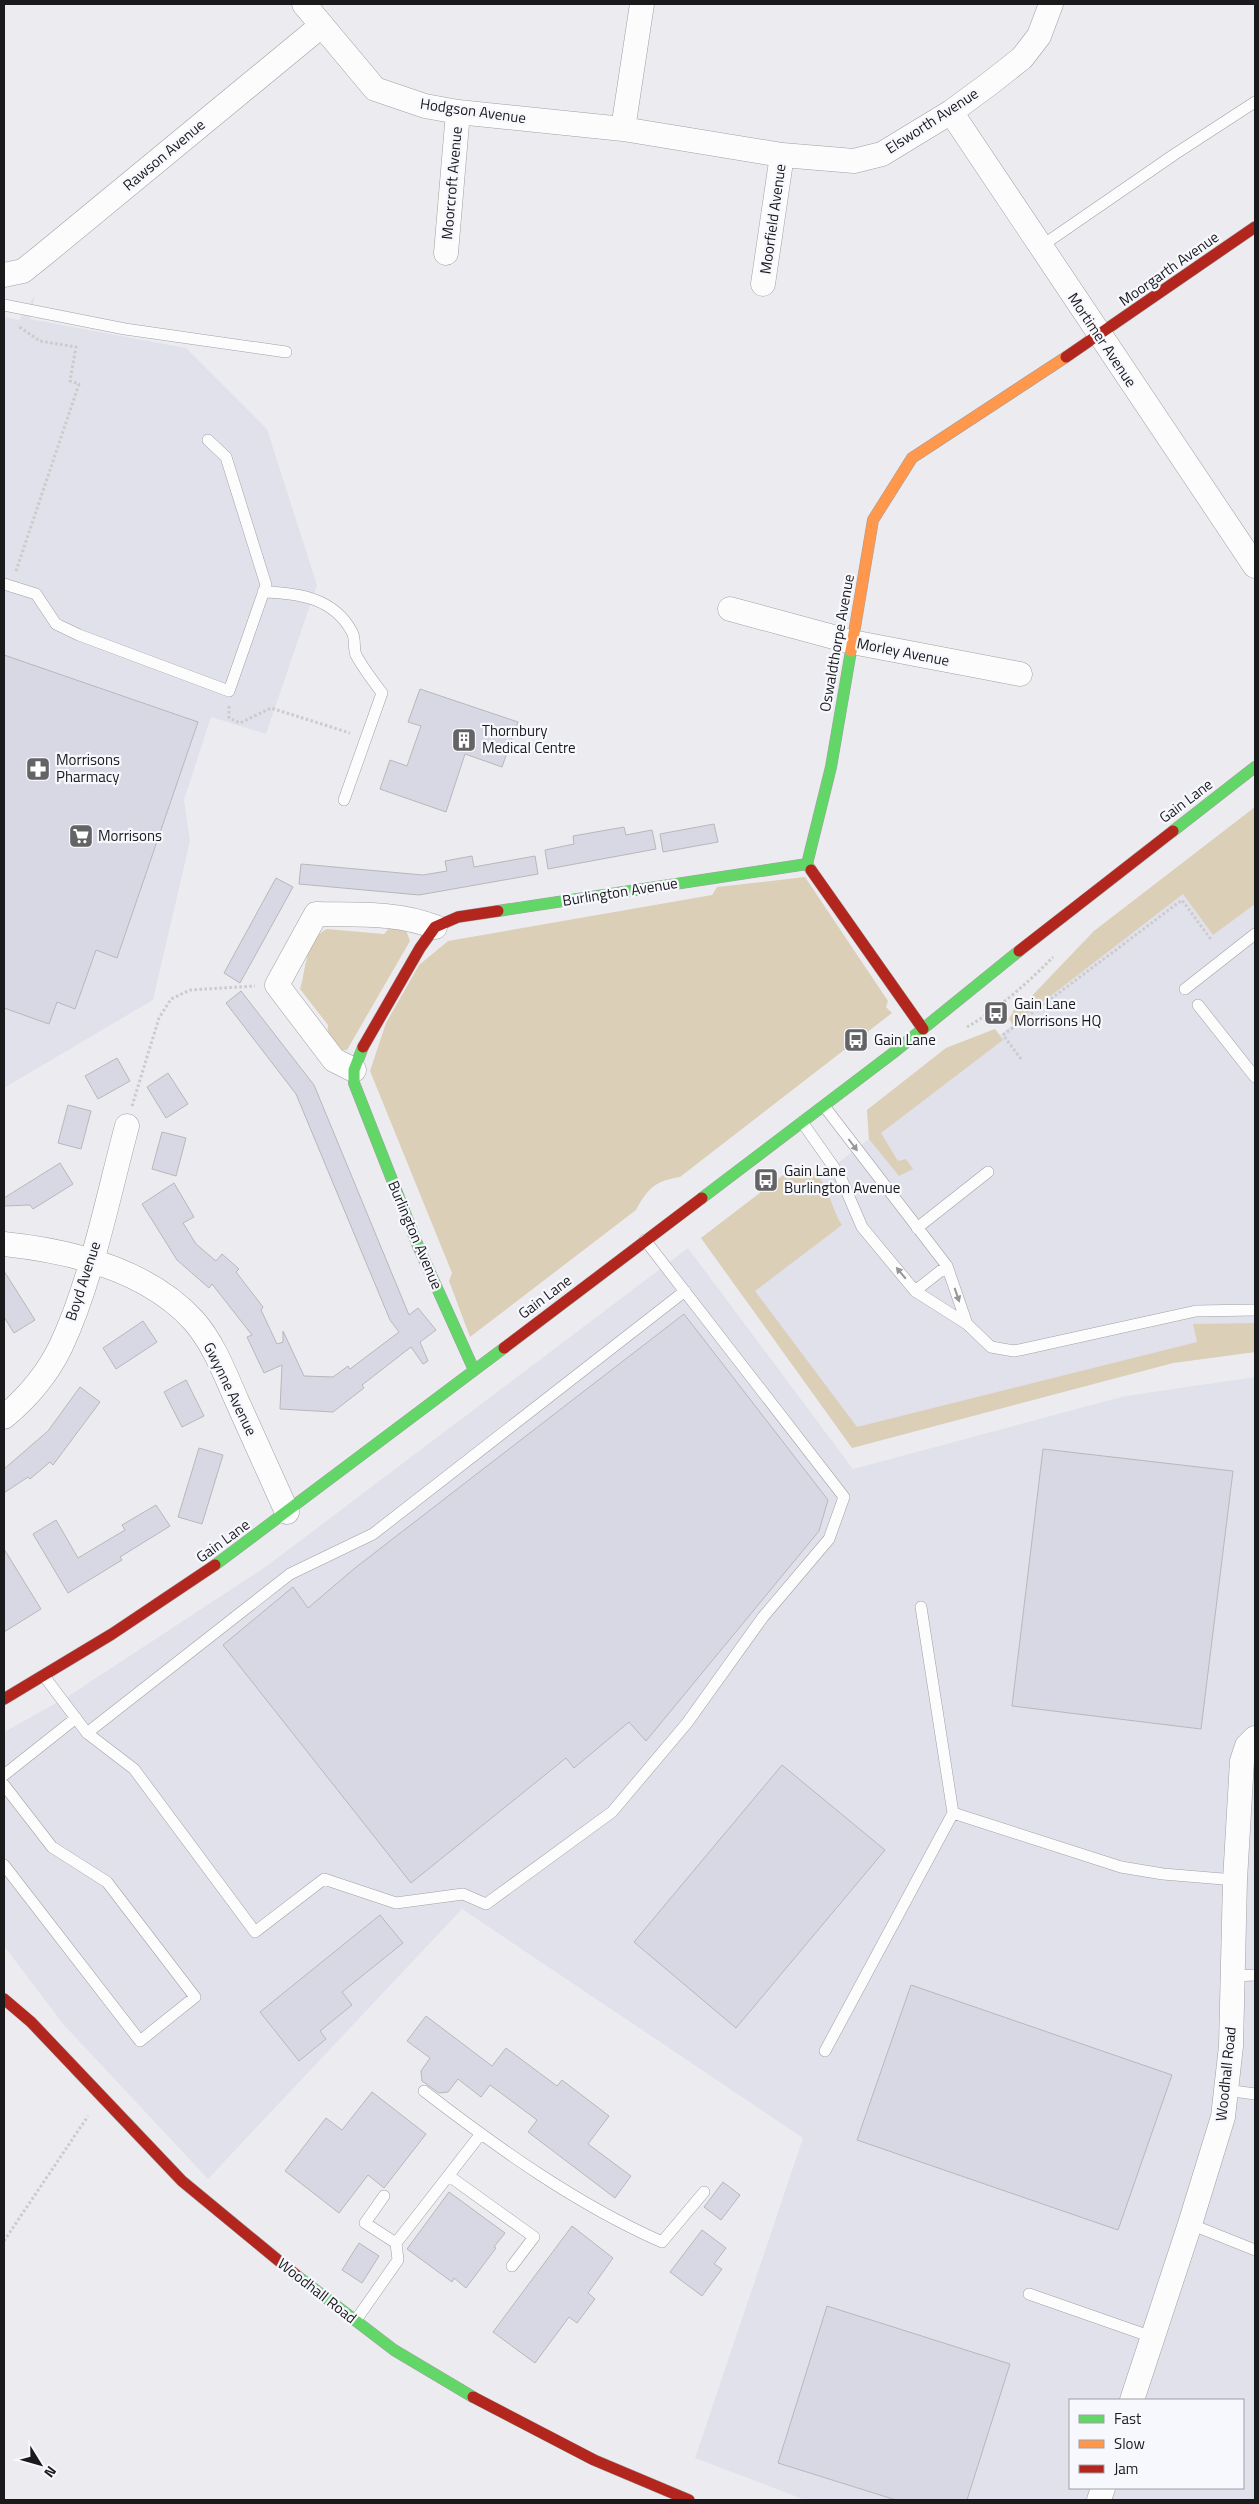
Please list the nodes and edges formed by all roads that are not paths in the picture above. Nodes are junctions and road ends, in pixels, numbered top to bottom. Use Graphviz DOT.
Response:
graph roads {
  1 [pos="304,4"];
  2 [pos="642,4"];
  3 [pos="1051,4"];
  4 [pos="320,26"];
  5 [pos="1255,102"];
  6 [pos="458,112"];
  7 [pos="951,112"];
  8 [pos="624,129"];
  9 [pos="782,155"];
  10 [pos="1255,226"];
  11 [pos="1040,247"];
  12 [pos="446,254"];
  13 [pos="4,275"];
  14 [pos="763,284"];
  15 [pos="8,306"];
  16 [pos="1099,336"];
  17 [pos="286,352"];
  18 [pos="208,440"];
  19 [pos="1255,566"];
  20 [pos="7,585"];
  21 [pos="263,592"];
  22 [pos="730,609"];
  23 [pos="852,642"];
  24 [pos="1020,674"];
  25 [pos="1255,767"];
  26 [pos="344,800"];
  27 [pos="807,864"];
  28 [pos="435,927"];
  29 [pos="1255,934"];
  30 [pos="1185,989"];
  31 [pos="1198,1005"];
  32 [pos="923,1029"];
  33 [pos="354,1070"];
  34 [pos="1255,1076"];
  35 [pos="824,1106"];
  36 [pos="802,1122"];
  37 [pos="126,1126"];
  38 [pos="988,1172"];
  39 [pos="918,1228"];
  40 [pos="645,1240"];
  41 [pos="4,1244"];
  42 [pos="90,1260"];
  43 [pos="947,1266"];
  44 [pos="685,1291"];
  45 [pos="915,1291"];
  46 [pos="1255,1310"];
  47 [pos="967,1324"];
  48 [pos="474,1370"];
  49 [pos="4,1417"];
  50 [pos="287,1512"];
  51 [pos="921,1607"];
  52 [pos="44,1676"];
  53 [pos="4,1699"];
  54 [pos="76,1718"];
  55 [pos="87,1734"];
  56 [pos="1255,1738"];
  57 [pos="4,1775"];
  58 [pos="4,1785"];
  59 [pos="953,1813"];
  60 [pos="4,1865"];
  61 [pos="1235,1880"];
  62 [pos="1244,1975"];
  63 [pos="4,1999"];
  64 [pos="825,2052"];
  65 [pos="1226,2090"];
  66 [pos="424,2091"];
  67 [pos="1255,2094"];
  68 [pos="480,2135"];
  69 [pos="449,2176"];
  70 [pos="704,2192"];
  71 [pos="384,2196"];
  72 [pos="1190,2224"];
  73 [pos="396,2243"];
  74 [pos="1255,2250"];
  75 [pos="512,2266"];
  76 [pos="1029,2294"];
  77 [pos="356,2321"];
  78 [pos="1152,2336"];
  79 [pos="1132,2399"];
  80 [pos="689,2500"];
  1 -- 4 [label="street, Hodgson Avenue"];
  2 -- 8 [label="street"];
  3 -- 7 [label="street, Elsworth Avenue"];
  4 -- 6 [label="street, Hodgson Avenue"];
  4 -- 13 [label="street, Rawson Avenue"];
  5 -- 11 [label="lane"];
  6 -- 8 [label="street, Hodgson Avenue"];
  6 -- 12 [label="street, Moorcroft Avenue"];
  7 -- 9 [label="street, Elsworth Avenue"];
  7 -- 11 [label="street, Mortimer Avenue"];
  8 -- 9 [label="street, Elsworth Avenue"];
  9 -- 14 [label="street, Moorfield Avenue"];
  10 -- 16 [label="street, Moorgarth Avenue"];
  11 -- 16 [label="street, Mortimer Avenue"];
  15 -- 17 [label="lane"];
  16 -- 19 [label="street, Mortimer Avenue"];
  16 -- 23 [label="street, Oswaldthorpe Avenue"];
  18 -- 21 [label="lane"];
  20 -- 21 [label="lane"];
  21 -- 26 [label="lane"];
  22 -- 23 [label="street, Morley Avenue"];
  23 -- 24 [label="street, Morley Avenue"];
  23 -- 27 [label="street, Oswaldthorpe Avenue"];
  25 -- 32 [label="street, Gain Lane"];
  27 -- 28 [label="street, Burlington Avenue"];
  27 -- 32 [label="street"];
  28 -- 33 [label="street, Burlington Avenue"];
  28 -- 33 [label="street"];
  29 -- 30 [label="lane"];
  31 -- 34 [label="lane"];
  32 -- 35 [label="street, Gain Lane"];
  33 -- 48 [label="street, Burlington Avenue"];
  35 -- 36 [label="street, Gain Lane"];
  35 -- 39 [label="lane, one-way"];
  36 -- 40 [label="street, Gain Lane"];
  45 -- 36 [label="lane, one-way"];
  37 -- 42 [label="street, Boyd Avenue"];
  38 -- 39 [label="lane"];
  39 -- 43 [label="lane"];
  40 -- 44 [label="lane"];
  40 -- 48 [label="street, Gain Lane"];
  41 -- 42 [label="street, Gwynne Avenue"];
  42 -- 49 [label="street, Boyd Avenue"];
  42 -- 50 [label="street, Gwynne Avenue"];
  43 -- 45 [label="lane"];
  43 -- 47 [label="lane, one-way"];
  44 -- 55 [label="lane"];
  44 -- 55 [label="lane"];
  45 -- 47 [label="lane"];
  46 -- 47 [label="lane"];
  48 -- 50 [label="street, Gain Lane"];
  50 -- 52 [label="street, Gain Lane"];
  51 -- 59 [label="lane"];
  52 -- 53 [label="street, Gain Lane"];
  52 -- 54 [label="lane"];
  54 -- 55 [label="lane"];
  54 -- 57 [label="lane"];
  56 -- 61 [label="street, Woodhall Road"];
  58 -- 60 [label="lane"];
  59 -- 61 [label="lane"];
  59 -- 64 [label="lane"];
  61 -- 62 [label="street, Woodhall Road"];
  62 -- 65 [label="street, Woodhall Road"];
  63 -- 77 [label="street, Woodhall Road"];
  65 -- 67 [label="lane"];
  65 -- 72 [label="street, Woodhall Road"];
  66 -- 68 [label="lane"];
  68 -- 69 [label="lane"];
  68 -- 70 [label="lane"];
  69 -- 73 [label="lane"];
  69 -- 75 [label="lane"];
  71 -- 73 [label="lane"];
  72 -- 74 [label="lane"];
  72 -- 78 [label="street, Woodhall Road"];
  73 -- 77 [label="lane"];
  76 -- 78 [label="lane"];
  77 -- 80 [label="street, Woodhall Road"];
  78 -- 79 [label="street, Woodhall Road"];
}
